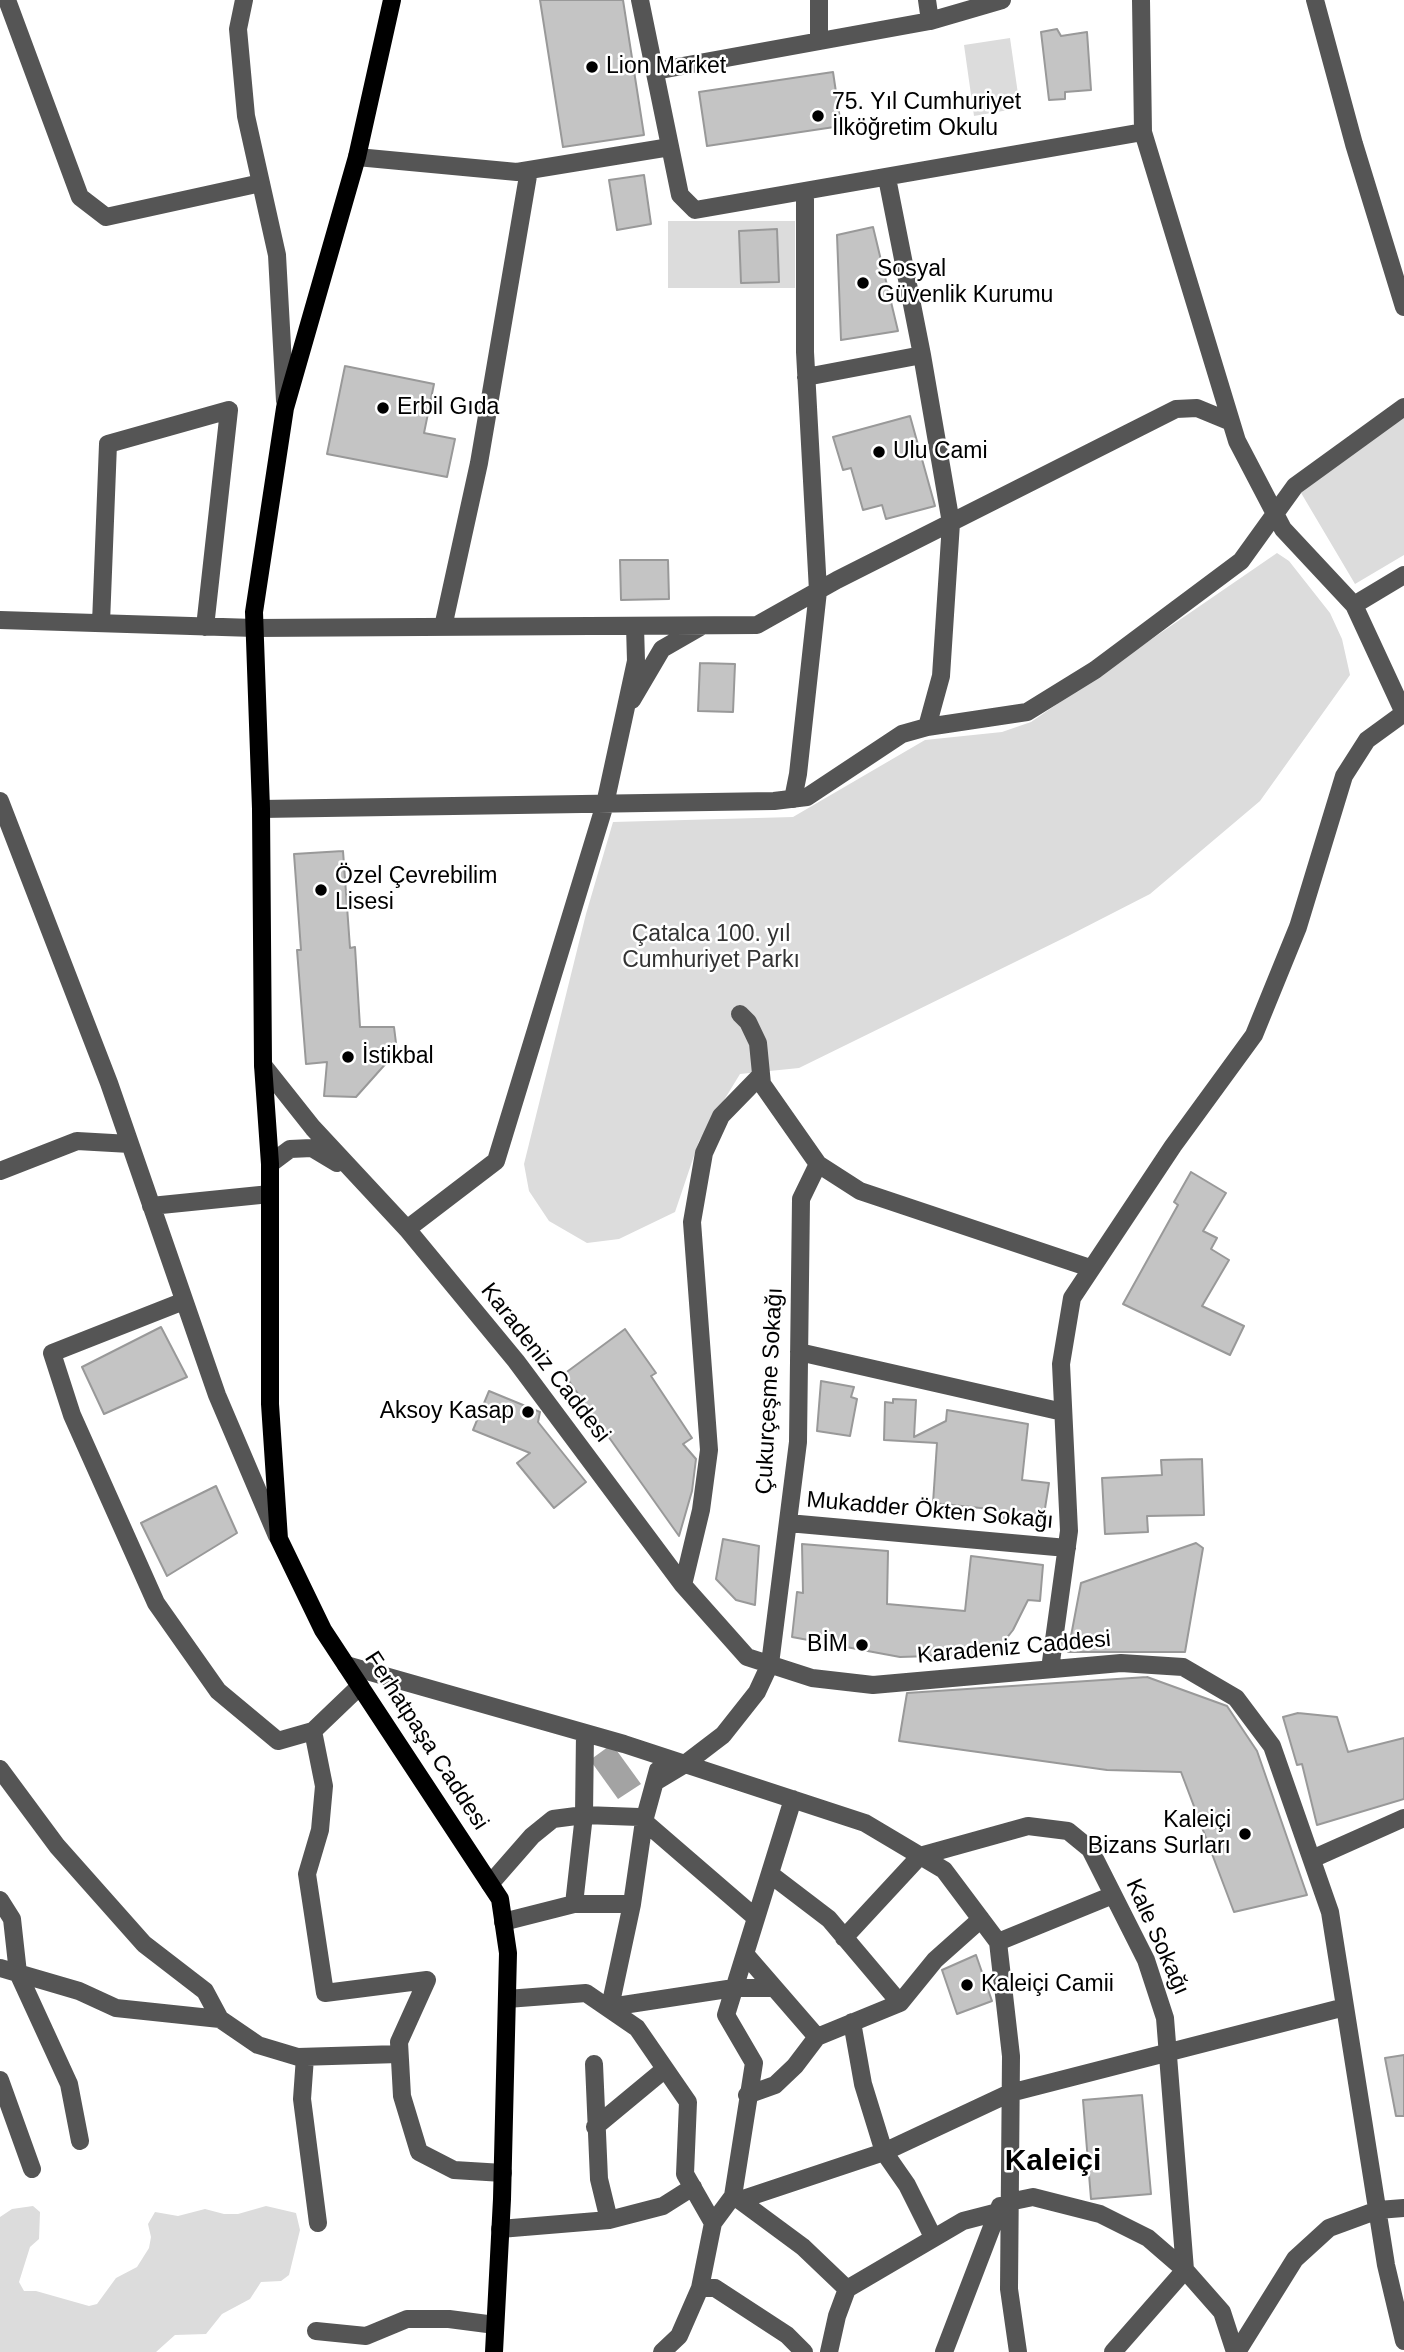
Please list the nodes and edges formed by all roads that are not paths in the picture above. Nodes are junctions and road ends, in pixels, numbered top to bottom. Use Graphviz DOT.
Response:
graph roads {
  1 [pos="7,0"];
  2 [pos="244,0"];
  3 [pos="392,0"];
  4 [pos="640,0"];
  5 [pos="819,0"];
  6 [pos="928,0"];
  7 [pos="1002,0"];
  8 [pos="1140,0"];
  9 [pos="1315,0"];
  10 [pos="930,21"];
  11 [pos="819,41"];
  12 [pos="654,71"];
  13 [pos="1143,132"];
  14 [pos="670,146"];
  15 [pos="357,158"];
  16 [pos="529,170"];
  17 [pos="887,178"];
  18 [pos="261,183"];
  19 [pos="805,192"];
  20 [pos="1404,307"];
  21 [pos="922,355"];
  22 [pos="806,377"];
  23 [pos="1404,407"];
  24 [pos="285,408"];
  25 [pos="1231,422"];
  26 [pos="1273,512"];
  27 [pos="951,523"];
  28 [pos="1404,575"];
  29 [pos="818,591"];
  30 [pos="1354,605"];
  31 [pos="0,620"];
  32 [pos="101,623"];
  33 [pos="704,625"];
  34 [pos="635,626"];
  35 [pos="205,627"];
  36 [pos="443,627"];
  37 [pos="254,628"];
  38 [pos="1404,713"];
  39 [pos="624,715"];
  40 [pos="927,727"];
  41 [pos="793,799"];
  42 [pos="0,801"];
  43 [pos="605,804"];
  44 [pos="261,808"];
  45 [pos="740,1014"];
  46 [pos="263,1065"];
  47 [pos="760,1076"];
  48 [pos="130,1144"];
  49 [pos="270,1164"];
  50 [pos="818,1164"];
  51 [pos="0,1171"];
  52 [pos="352,1171"];
  53 [pos="270,1194"];
  54 [pos="151,1206"];
  55 [pos="407,1229"];
  56 [pos="1090,1268"];
  57 [pos="184,1301"];
  58 [pos="799,1352"];
  59 [pos="1063,1412"];
  60 [pos="788,1523"];
  61 [pos="279,1539"];
  62 [pos="1067,1548"];
  63 [pos="683,1585"];
  64 [pos="770,1664"];
  65 [pos="346,1665"];
  66 [pos="1050,1669"];
  67 [pos="360,1686"];
  68 [pos="313,1731"];
  69 [pos="584,1733"];
  70 [pos="662,1756"];
  71 [pos="685,1764"];
  72 [pos="0,1769"];
  73 [pos="655,1782"];
  74 [pos="793,1800"];
  75 [pos="584,1815"];
  76 [pos="1404,1818"];
  77 [pos="644,1821"];
  78 [pos="920,1856"];
  79 [pos="1312,1859"];
  80 [pos="770,1874"];
  81 [pos="490,1884"];
  82 [pos="1113,1895"];
  83 [pos="0,1900"];
  84 [pos="574,1904"];
  85 [pos="632,1904"];
  86 [pos="756,1918"];
  87 [pos="981,1919"];
  88 [pos="503,1922"];
  89 [pos="845,1938"];
  90 [pos="998,1942"];
  91 [pos="745,1954"];
  92 [pos="0,1968"];
  93 [pos="18,1973"];
  94 [pos="734,1988"];
  95 [pos="773,1988"];
  96 [pos="507,1999"];
  97 [pos="900,2003"];
  98 [pos="610,2007"];
  99 [pos="1345,2007"];
  100 [pos="220,2019"];
  101 [pos="852,2022"];
  102 [pos="817,2037"];
  103 [pos="399,2054"];
  104 [pos="1168,2055"];
  105 [pos="305,2057"];
  106 [pos="594,2064"];
  107 [pos="665,2069"];
  108 [pos="0,2080"];
  109 [pos="1010,2093"];
  110 [pos="747,2095"];
  111 [pos="595,2127"];
  112 [pos="79,2141"];
  113 [pos="884,2151"];
  114 [pos="32,2169"];
  115 [pos="502,2173"];
  116 [pos="693,2187"];
  117 [pos="737,2198"];
  118 [pos="1003,2207"];
  119 [pos="1404,2208"];
  120 [pos="1378,2210"];
  121 [pos="609,2220"];
  122 [pos="318,2222"];
  123 [pos="713,2223"];
  124 [pos="500,2229"];
  125 [pos="933,2237"];
  126 [pos="1185,2270"];
  127 [pos="700,2288"];
  128 [pos="847,2289"];
  129 [pos="495,2325"];
  130 [pos="316,2331"];
  131 [pos="1404,2341"];
  132 [pos="494,2352"];
  133 [pos="662,2352"];
  134 [pos="804,2352"];
  135 [pos="829,2352"];
  136 [pos="944,2352"];
  137 [pos="1018,2352"];
  138 [pos="1113,2352"];
  139 [pos="1236,2352"];
  1 -- 18 [label="street"];
  2 -- 18 [label="street"];
  3 -- 15 [label="main road, Ferhatpaşa Caddesi"];
  4 -- 12 [label="street"];
  5 -- 11 [label="street"];
  6 -- 10 [label="street"];
  7 -- 10 [label="street"];
  8 -- 13 [label="street"];
  9 -- 20 [label="street"];
  10 -- 11 [label="street"];
  11 -- 12 [label="street"];
  12 -- 14 [label="street"];
  13 -- 17 [label="street"];
  13 -- 25 [label="street"];
  14 -- 16 [label="street"];
  14 -- 19 [label="street"];
  15 -- 16 [label="street"];
  15 -- 24 [label="main road, Ferhatpaşa Caddesi"];
  16 -- 36 [label="street"];
  17 -- 19 [label="street"];
  17 -- 21 [label="street"];
  18 -- 24 [label="street"];
  19 -- 22 [label="street"];
  21 -- 22 [label="street"];
  21 -- 27 [label="street"];
  22 -- 29 [label="street"];
  23 -- 26 [label="street"];
  24 -- 37 [label="main road, Ferhatpaşa Caddesi"];
  25 -- 26 [label="street"];
  25 -- 27 [label="street"];
  26 -- 30 [label="street"];
  26 -- 40 [label="street"];
  27 -- 29 [label="street"];
  27 -- 40 [label="street"];
  28 -- 30 [label="street"];
  29 -- 33 [label="street"];
  29 -- 41 [label="street"];
  30 -- 38 [label="street"];
  31 -- 32 [label="street"];
  32 -- 35 [label="street"];
  32 -- 35 [label="street"];
  33 -- 34 [label="street"];
  33 -- 39 [label="street"];
  34 -- 36 [label="street"];
  34 -- 39 [label="street"];
  35 -- 37 [label="street"];
  36 -- 37 [label="street"];
  37 -- 44 [label="main road, Ferhatpaşa Caddesi"];
  38 -- 56 [label="street"];
  39 -- 43 [label="street"];
  40 -- 41 [label="street"];
  41 -- 43 [label="street"];
  42 -- 48 [label="street"];
  43 -- 44 [label="street"];
  43 -- 55 [label="street"];
  44 -- 46 [label="main road, Ferhatpaşa Caddesi"];
  45 -- 47 [label="street"];
  46 -- 49 [label="main road, Ferhatpaşa Caddesi"];
  46 -- 52 [label="street, Karadeniz Caddesi"];
  47 -- 50 [label="street"];
  47 -- 63 [label="street"];
  48 -- 51 [label="street"];
  48 -- 54 [label="street"];
  49 -- 52 [label="street, Karadeniz Caddesi"];
  49 -- 53 [label="main road, Ferhatpaşa Caddesi"];
  50 -- 56 [label="street"];
  50 -- 58 [label="street, Çukurçeşme Sokağı"];
  52 -- 55 [label="street, Karadeniz Caddesi"];
  53 -- 54 [label="street"];
  53 -- 61 [label="main road, Ferhatpaşa Caddesi"];
  54 -- 57 [label="street"];
  55 -- 63 [label="street, Karadeniz Caddesi"];
  56 -- 59 [label="street"];
  57 -- 61 [label="street"];
  57 -- 68 [label="street"];
  58 -- 59 [label="street"];
  58 -- 60 [label="street, Çukurçeşme Sokağı"];
  59 -- 62 [label="street"];
  60 -- 62 [label="street, Mukadder Ökten Sokağı"];
  60 -- 64 [label="street, Çukurçeşme Sokağı"];
  61 -- 65 [label="main road, Ferhatpaşa Caddesi"];
  62 -- 66 [label="street"];
  63 -- 64 [label="street, Karadeniz Caddesi"];
  64 -- 66 [label="street, Karadeniz Caddesi"];
  64 -- 71 [label="street, Çukurçeşme Sokağı"];
  65 -- 67 [label="main road, Ferhatpaşa Caddesi"];
  65 -- 69 [label="street"];
  66 -- 79 [label="street, Karadeniz Caddesi"];
  67 -- 68 [label="street"];
  67 -- 81 [label="main road, Ferhatpaşa Caddesi"];
  68 -- 103 [label="street"];
  69 -- 70 [label="street"];
  69 -- 75 [label="street"];
  70 -- 71 [label="street"];
  70 -- 73 [label="street"];
  71 -- 73 [label="street, Çukurçeşme Sokağı"];
  71 -- 74 [label="street"];
  72 -- 100 [label="street"];
  73 -- 77 [label="street"];
  74 -- 78 [label="street"];
  74 -- 80 [label="street"];
  75 -- 77 [label="street"];
  75 -- 81 [label="street"];
  75 -- 84 [label="street"];
  76 -- 79 [label="street"];
  77 -- 85 [label="street"];
  77 -- 86 [label="street"];
  78 -- 82 [label="street, Kale Sokağı"];
  78 -- 87 [label="street"];
  78 -- 89 [label="street"];
  79 -- 99 [label="street, Karadeniz Caddesi"];
  80 -- 86 [label="street"];
  80 -- 89 [label="street"];
  81 -- 88 [label="main road, Ferhatpaşa Caddesi"];
  82 -- 90 [label="street"];
  82 -- 104 [label="street, Kale Sokağı"];
  83 -- 93 [label="street"];
  84 -- 85 [label="street"];
  84 -- 88 [label="street"];
  85 -- 98 [label="street"];
  86 -- 91 [label="street"];
  87 -- 90 [label="street"];
  87 -- 97 [label="street"];
  88 -- 96 [label="main road, Ferhatpaşa Caddesi"];
  89 -- 97 [label="street"];
  90 -- 109 [label="street"];
  91 -- 94 [label="street"];
  91 -- 95 [label="street"];
  92 -- 93 [label="street"];
  93 -- 100 [label="street"];
  93 -- 112 [label="street"];
  94 -- 95 [label="street"];
  94 -- 98 [label="street"];
  94 -- 110 [label="street"];
  95 -- 102 [label="street"];
  96 -- 98 [label="street"];
  96 -- 115 [label="main road, Ferhatpaşa Caddesi"];
  97 -- 101 [label="street"];
  98 -- 107 [label="street"];
  99 -- 104 [label="street"];
  99 -- 120 [label="street, Karadeniz Caddesi"];
  100 -- 105 [label="street"];
  101 -- 102 [label="street"];
  101 -- 113 [label="street"];
  102 -- 110 [label="street"];
  103 -- 105 [label="street"];
  103 -- 115 [label="street"];
  104 -- 109 [label="street"];
  104 -- 126 [label="street, Kale Sokağı"];
  105 -- 122 [label="street"];
  106 -- 111 [label="street"];
  107 -- 111 [label="street"];
  107 -- 116 [label="street"];
  108 -- 114 [label="street"];
  109 -- 113 [label="street"];
  109 -- 118 [label="street"];
  110 -- 117 [label="street"];
  111 -- 121 [label="street"];
  113 -- 117 [label="street"];
  113 -- 125 [label="street"];
  115 -- 124 [label="main road, Ferhatpaşa Caddesi"];
  116 -- 121 [label="street"];
  116 -- 123 [label="street"];
  117 -- 123 [label="street"];
  117 -- 128 [label="street"];
  118 -- 125 [label="street"];
  118 -- 126 [label="street"];
  118 -- 136 [label="street"];
  118 -- 137 [label="street"];
  119 -- 120 [label="street"];
  120 -- 131 [label="street, Karadeniz Caddesi"];
  120 -- 139 [label="street"];
  121 -- 124 [label="street"];
  123 -- 127 [label="street"];
  124 -- 129 [label="main road, Ferhatpaşa Caddesi"];
  125 -- 128 [label="street"];
  126 -- 138 [label="street"];
  126 -- 139 [label="street"];
  127 -- 133 [label="street"];
  127 -- 134 [label="street"];
  128 -- 135 [label="street"];
  129 -- 130 [label="street"];
  129 -- 132 [label="main road, Ferhatpaşa Caddesi"];
}
